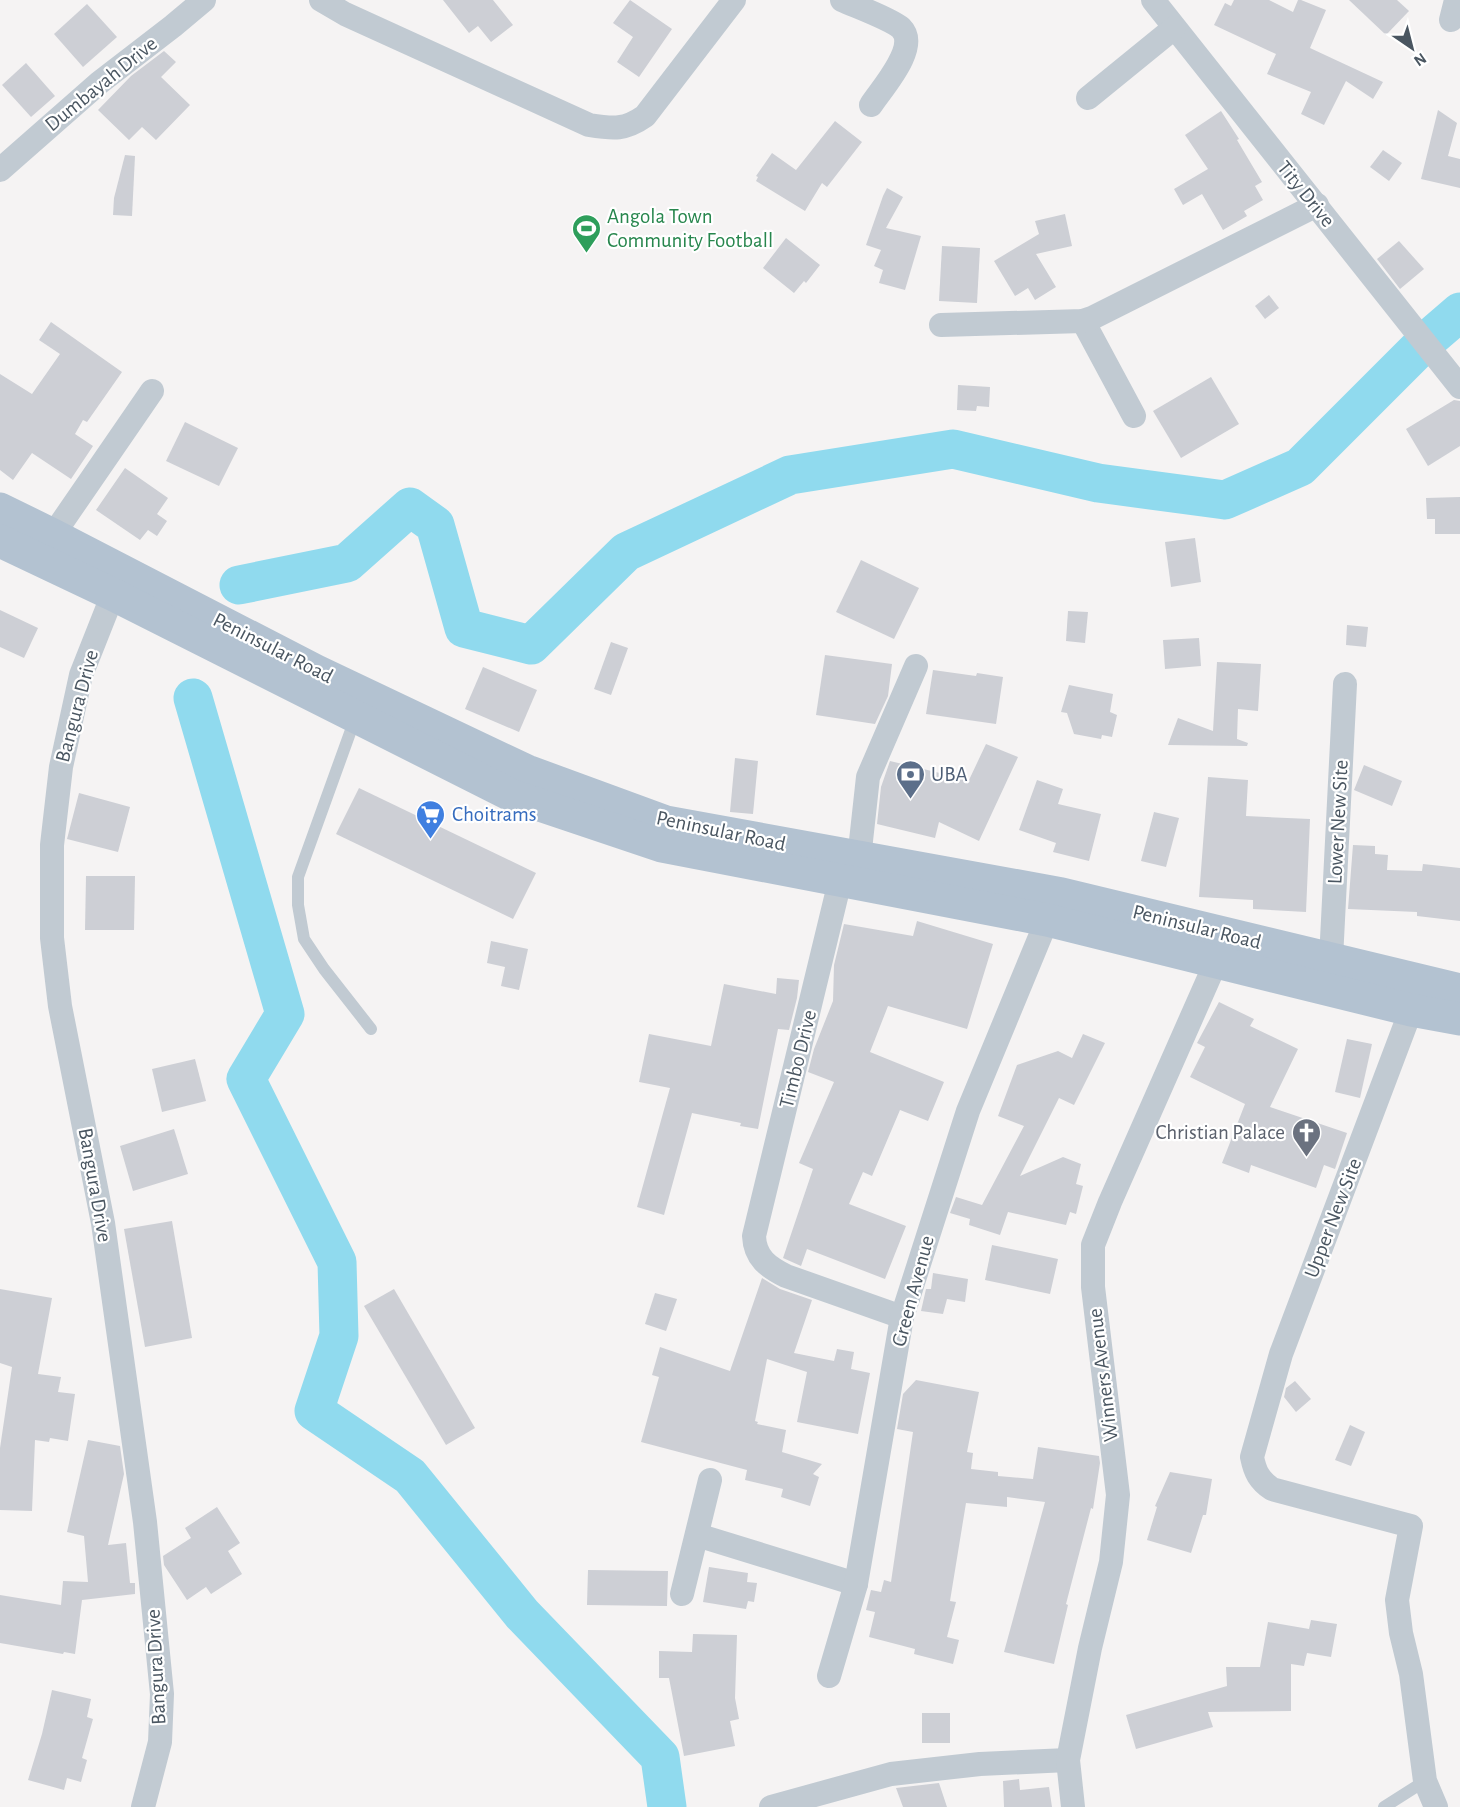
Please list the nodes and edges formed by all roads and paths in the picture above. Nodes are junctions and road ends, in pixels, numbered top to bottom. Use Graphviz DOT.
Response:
graph roads {
  1 [pos="204,0"];
  2 [pos="321,0"];
  3 [pos="734,0"];
  4 [pos="842,0"];
  5 [pos="1153,0"];
  6 [pos="1174,28"];
  7 [pos="1088,98"];
  8 [pos="871,105"];
  9 [pos="0,170"];
  10 [pos="1317,205"];
  11 [pos="1083,321"];
  12 [pos="941,325"];
  13 [pos="1460,387"];
  14 [pos="152,391"];
  15 [pos="1134,416"];
  16 [pos="0,509"];
  17 [pos="53,535"];
  18 [pos="0,541"];
  19 [pos="117,583"];
  20 [pos="916,666"];
  21 [pos="1345,684"];
  22 [pos="355,718"];
  23 [pos="849,870"];
  24 [pos="1047,920"];
  25 [pos="1221,948"];
  26 [pos="1331,959"];
  27 [pos="1460,990"];
  28 [pos="1415,995"];
  29 [pos="1460,1019"];
  30 [pos="371,1029"];
  31 [pos="902,1317"];
  32 [pos="710,1480"];
  33 [pos="697,1535"];
  34 [pos="856,1584"];
  35 [pos="682,1594"];
  36 [pos="829,1676"];
  37 [pos="1068,1760"];
  38 [pos="1425,1781"];
  39 [pos="143,1807"];
  40 [pos="771,1807"];
  41 [pos="1073,1807"];
  42 [pos="1384,1807"];
  43 [pos="1437,1807"];
  1 -- 9 [label="street, Dumbayah Drive"];
  2 -- 3 [label="street"];
  4 -- 8 [label="street"];
  5 -- 6 [label="street, Tity Drive"];
  6 -- 7 [label="street"];
  6 -- 10 [label="street, Tity Drive"];
  10 -- 11 [label="street"];
  10 -- 13 [label="street, Tity Drive"];
  11 -- 12 [label="street"];
  11 -- 15 [label="street"];
  14 -- 17 [label="street"];
  16 -- 17 [label="main road, Peninsular Road"];
  17 -- 19 [label="main road, Peninsular Road"];
  18 -- 19 [label="main road, Peninsular Road"];
  19 -- 22 [label="main road, Peninsular Road"];
  19 -- 23 [label="main road, Peninsular Road"];
  19 -- 39 [label="street, Bangura Drive"];
  20 -- 23 [label="street, Timbo Drive"];
  21 -- 26 [label="street, Lower New Site"];
  22 -- 23 [label="main road, Peninsular Road"];
  22 -- 30 [label="lane"];
  23 -- 24 [label="main road, Peninsular Road"];
  23 -- 25 [label="main road, Peninsular Road"];
  23 -- 31 [label="street, Timbo Drive"];
  24 -- 25 [label="main road, Peninsular Road"];
  24 -- 31 [label="street, Green Avenue"];
  25 -- 26 [label="main road, Peninsular Road"];
  25 -- 28 [label="main road, Peninsular Road"];
  25 -- 37 [label="street, Winners Avenue"];
  26 -- 28 [label="main road, Peninsular Road"];
  27 -- 28 [label="main road, Peninsular Road"];
  28 -- 29 [label="main road, Peninsular Road"];
  28 -- 38 [label="street, Upper New Site"];
  31 -- 34 [label="street, Green Avenue"];
  32 -- 33 [label="street"];
  33 -- 34 [label="street"];
  33 -- 35 [label="street"];
  34 -- 36 [label="street, Green Avenue"];
  37 -- 40 [label="street"];
  37 -- 41 [label="street, Winners Avenue"];
  38 -- 42 [label="lane"];
  38 -- 43 [label="street"];
}
